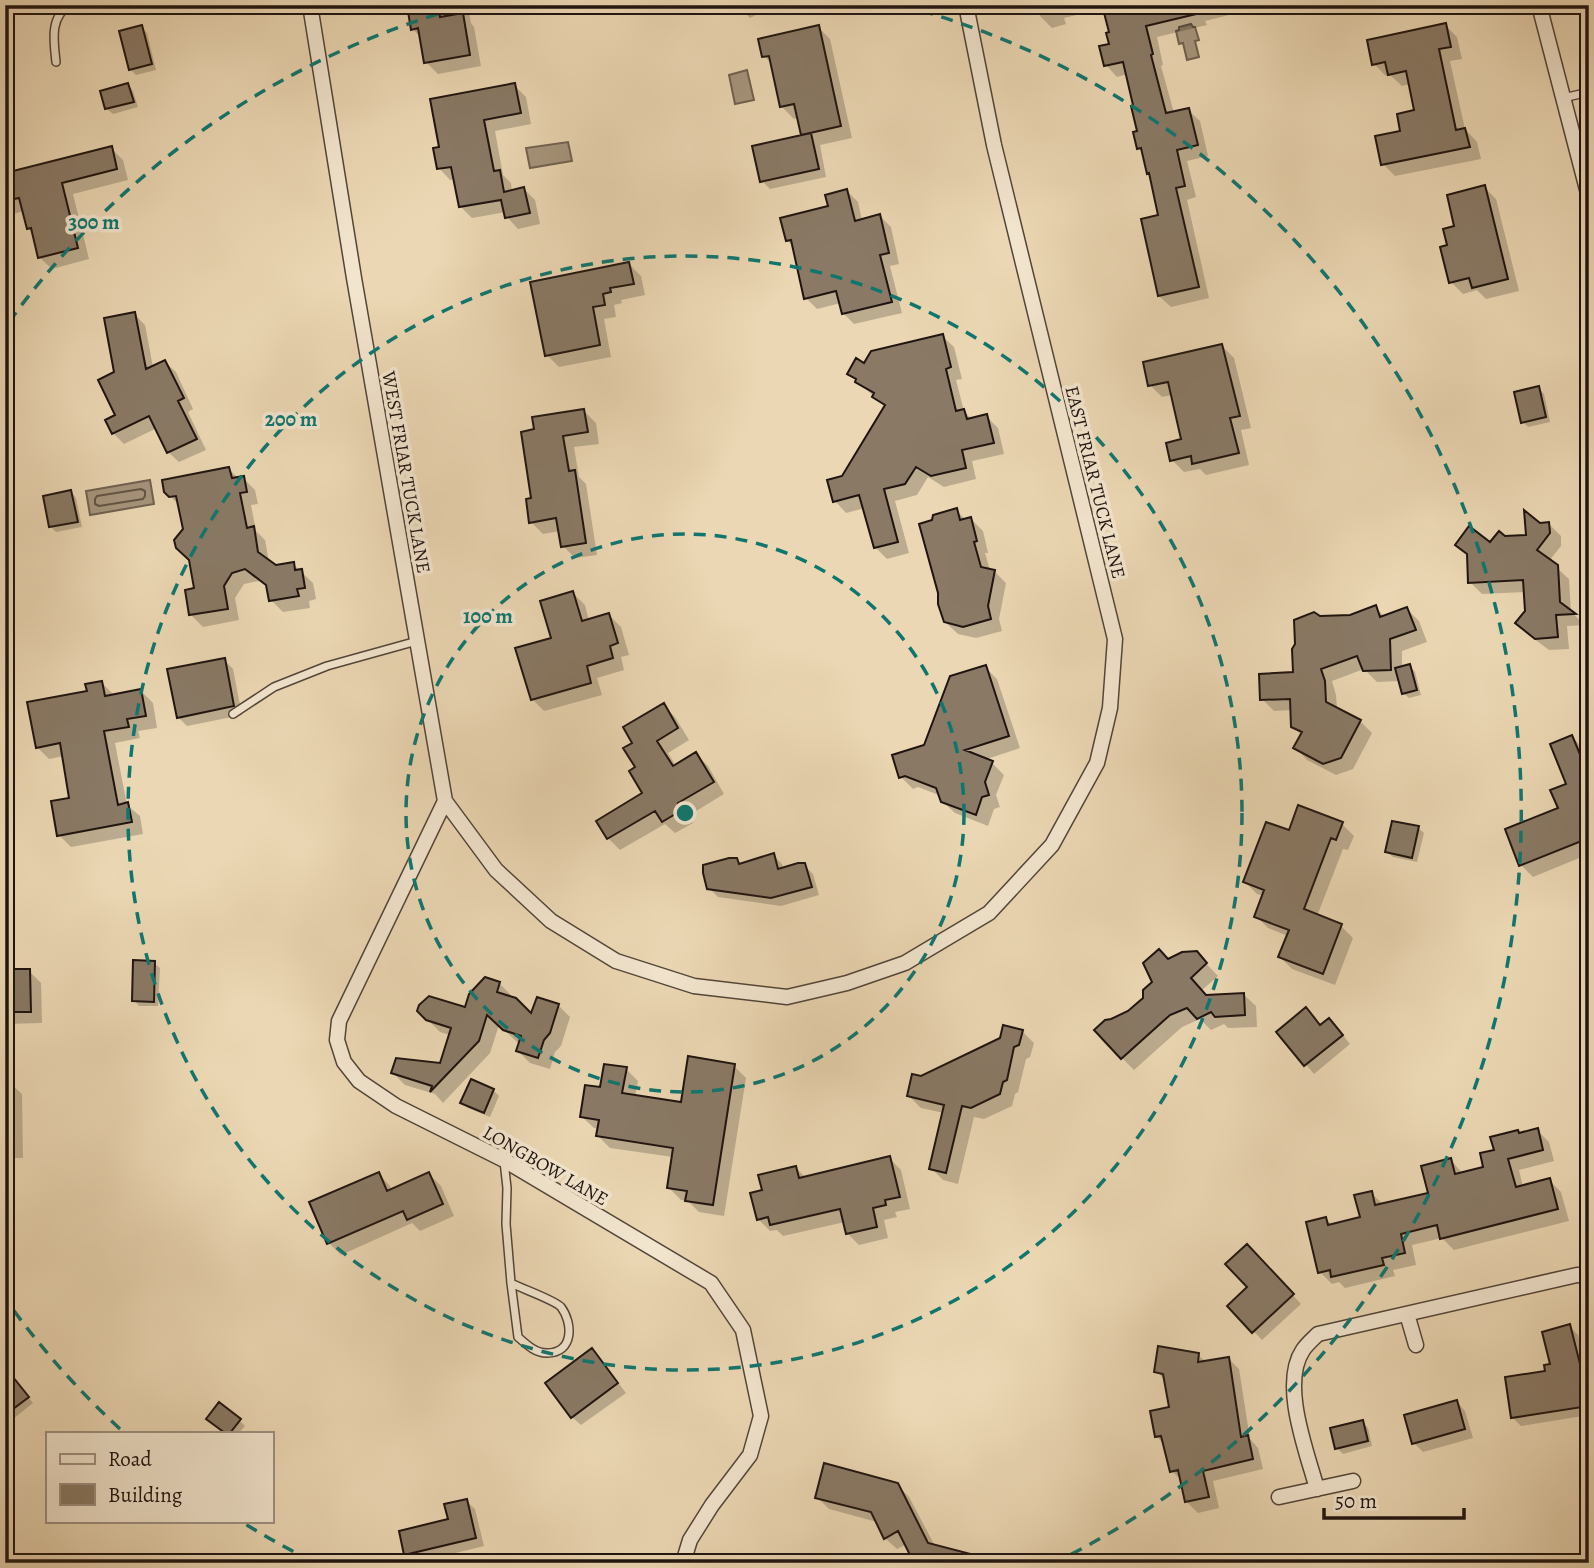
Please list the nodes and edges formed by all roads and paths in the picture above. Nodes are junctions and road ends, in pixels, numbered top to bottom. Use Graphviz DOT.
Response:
graph roads {
  1 [pos="69,5"];
  2 [pos="310,5"];
  3 [pos="966,5"];
  4 [pos="1539,5"];
  5 [pos="56,62"];
  6 [pos="1589,92"];
  7 [pos="1562,98"];
  8 [pos="1589,197"];
  9 [pos="417,641"];
  10 [pos="233,714"];
  11 [pos="445,801"];
  12 [pos="966,926"];
  13 [pos="504,1160"];
  14 [pos="1589,1275"];
  15 [pos="510,1283"];
  16 [pos="1407,1314"];
  17 [pos="1416,1345"];
  18 [pos="1353,1481"];
  19 [pos="1317,1489"];
  20 [pos="1279,1497"];
  21 [pos="683,1563"];
  1 -- 5 [label="lane"];
  2 -- 9 [label="street, WEST FRIAR TUCK LANE"];
  3 -- 12 [label="street, EAST FRIAR TUCK LANE"];
  4 -- 7 [label="street"];
  6 -- 7 [label="lane"];
  7 -- 8 [label="street"];
  9 -- 10 [label="lane"];
  9 -- 11 [label="street, WEST FRIAR TUCK LANE"];
  11 -- 12 [label="street, WEST FRIAR TUCK LANE"];
  11 -- 13 [label="street, LONGBOW LANE"];
  13 -- 15 [label="lane"];
  13 -- 21 [label="street, LONGBOW LANE"];
  14 -- 16 [label="street"];
  15 -- 15 [label="lane"];
  16 -- 17 [label="street"];
  16 -- 19 [label="street"];
  18 -- 19 [label="street"];
  19 -- 20 [label="street"];
}
